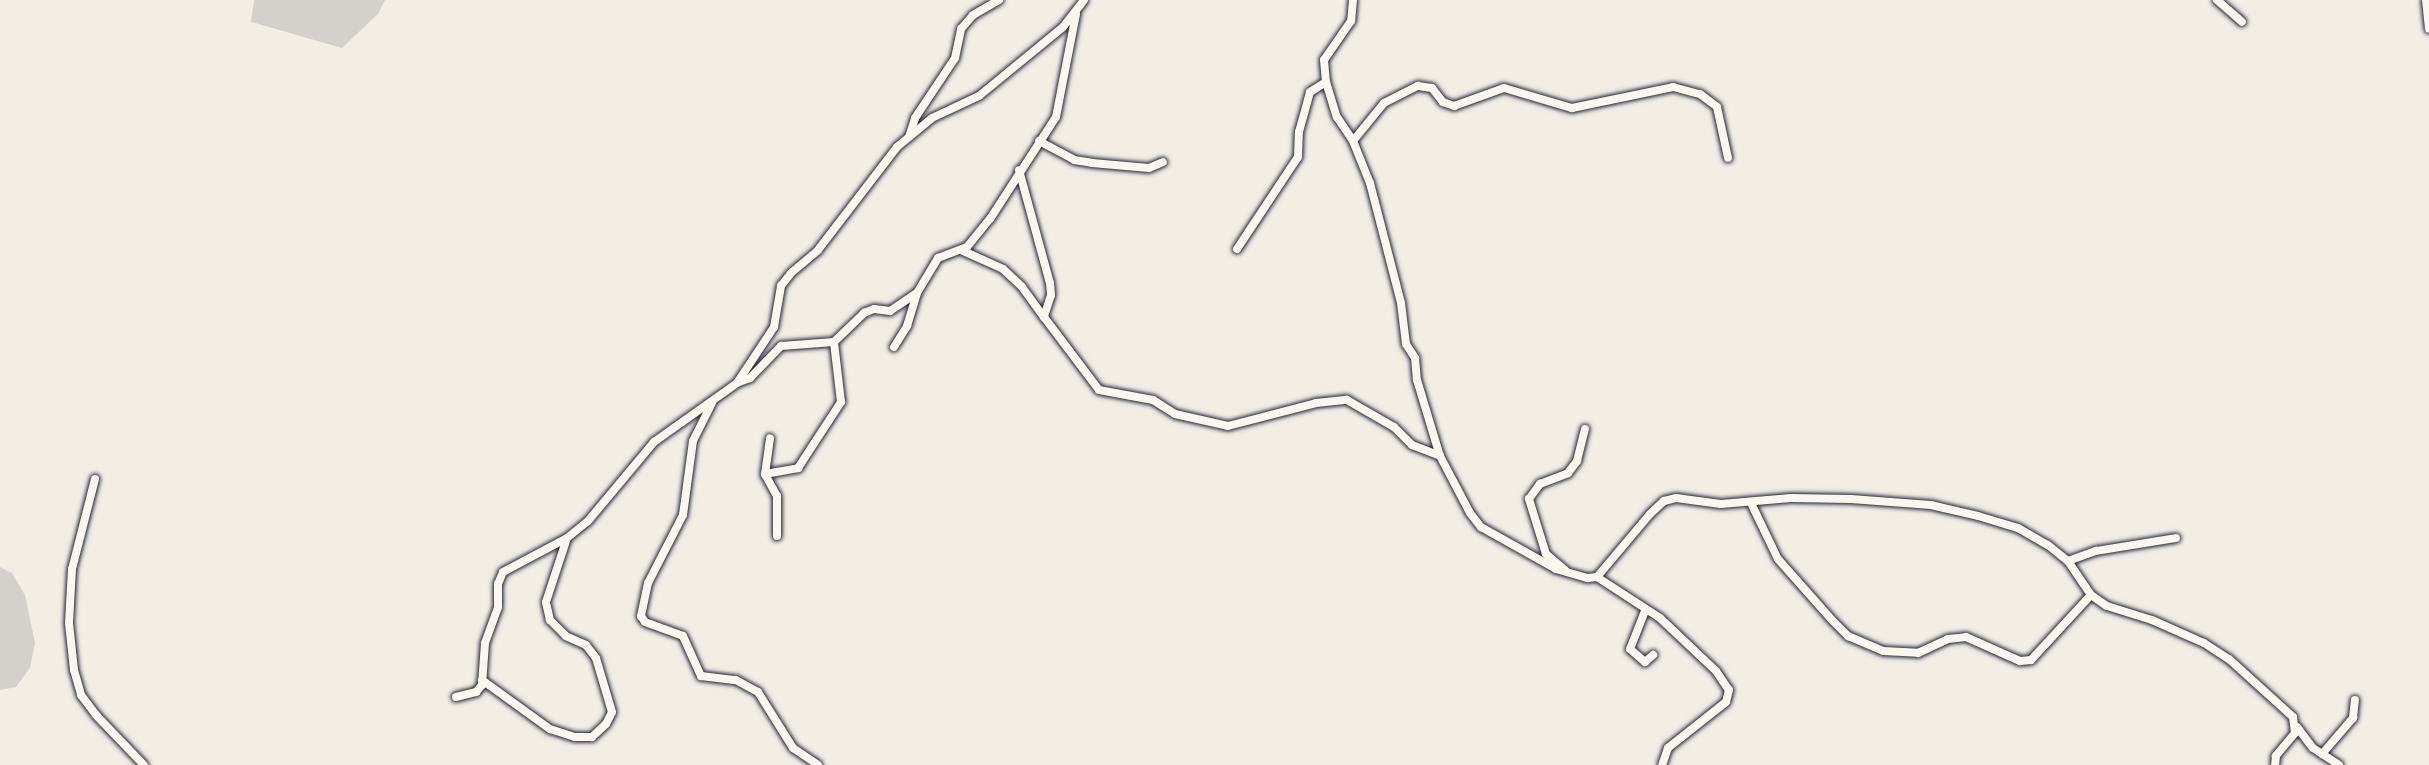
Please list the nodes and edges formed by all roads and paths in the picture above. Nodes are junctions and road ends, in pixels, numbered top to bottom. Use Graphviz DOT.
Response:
graph roads {
  1 [pos="999,0"];
  2 [pos="1084,0"];
  3 [pos="1353,0"];
  4 [pos="2217,0"];
  5 [pos="2426,0"];
  6 [pos="1076,14"];
  7 [pos="2242,22"];
  8 [pos="2429,30"];
  9 [pos="1326,82"];
  10 [pos="909,137"];
  11 [pos="1040,141"];
  12 [pos="1353,141"];
  13 [pos="1728,158"];
  14 [pos="1163,162"];
  15 [pos="1019,170"];
  16 [pos="1237,249"];
  17 [pos="961,250"];
  18 [pos="917,293"];
  19 [pos="1044,317"];
  20 [pos="834,342"];
  21 [pos="894,348"];
  22 [pos="737,383"];
  23 [pos="712,403"];
  24 [pos="1585,429"];
  25 [pos="770,438"];
  26 [pos="1440,456"];
  27 [pos="765,474"];
  28 [pos="95,478"];
  29 [pos="1751,503"];
  30 [pos="777,536"];
  31 [pos="567,538"];
  32 [pos="2176,538"];
  33 [pos="2068,561"];
  34 [pos="1572,576"];
  35 [pos="1597,577"];
  36 [pos="2091,595"];
  37 [pos="1645,611"];
  38 [pos="1653,655"];
  39 [pos="482,680"];
  40 [pos="456,697"];
  41 [pos="2355,700"];
  42 [pos="2297,727"];
  43 [pos="2322,754"];
  44 [pos="144,765"];
  45 [pos="818,765"];
  46 [pos="1662,765"];
  47 [pos="2275,765"];
  48 [pos="2339,765"];
  1 -- 10 [label="street"];
  2 -- 6 [label="street"];
  3 -- 9 [label="street"];
  4 -- 7 [label="street"];
  5 -- 8 [label="street"];
  6 -- 10 [label="street"];
  6 -- 11 [label="street"];
  9 -- 12 [label="street"];
  9 -- 16 [label="street"];
  10 -- 22 [label="street"];
  11 -- 14 [label="street"];
  11 -- 15 [label="street"];
  12 -- 13 [label="street"];
  12 -- 26 [label="street"];
  15 -- 17 [label="street"];
  15 -- 19 [label="street"];
  17 -- 18 [label="street"];
  17 -- 19 [label="street"];
  18 -- 20 [label="street"];
  18 -- 21 [label="street"];
  19 -- 26 [label="street"];
  20 -- 22 [label="street"];
  20 -- 27 [label="street"];
  22 -- 23 [label="street"];
  23 -- 31 [label="street"];
  23 -- 45 [label="street"];
  24 -- 34 [label="street"];
  25 -- 27 [label="street"];
  26 -- 34 [label="street"];
  27 -- 30 [label="street"];
  28 -- 44 [label="street"];
  29 -- 33 [label="street"];
  29 -- 35 [label="street"];
  29 -- 36 [label="street"];
  31 -- 39 [label="street"];
  31 -- 39 [label="street"];
  32 -- 33 [label="street"];
  33 -- 36 [label="street"];
  34 -- 35 [label="street"];
  35 -- 37 [label="street"];
  36 -- 42 [label="street"];
  37 -- 38 [label="street"];
  37 -- 46 [label="street"];
  39 -- 40 [label="street"];
  41 -- 43 [label="street"];
  42 -- 43 [label="street"];
  42 -- 47 [label="street"];
  43 -- 48 [label="street"];
}
